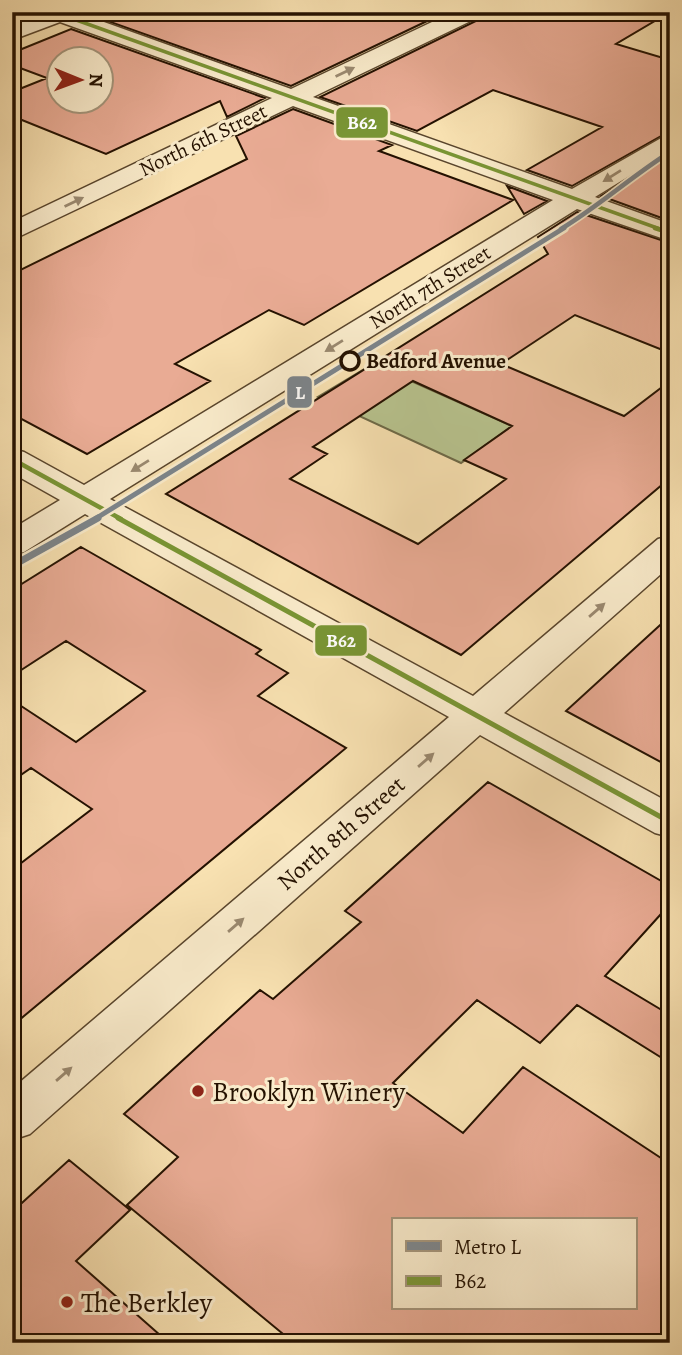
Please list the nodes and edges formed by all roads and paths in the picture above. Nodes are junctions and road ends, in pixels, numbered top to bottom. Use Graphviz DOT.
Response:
graph roads {
  1 [pos="471,12"];
  2 [pos="59,13"];
  3 [pos="12,33"];
  4 [pos="291,98"];
  5 [pos="670,140"];
  6 [pos="575,199"];
  7 [pos="12,232"];
  8 [pos="670,233"];
  9 [pos="12,459"];
  10 [pos="85,500"];
  11 [pos="12,544"];
  12 [pos="670,547"];
  13 [pos="477,715"];
  14 [pos="670,822"];
  15 [pos="12,1119"];
  4 -- 1 [label="street, North 6th Street, one-way"];
  2 -- 3 [label="street"];
  2 -- 4 [label="street"];
  4 -- 6 [label="street"];
  7 -- 4 [label="street, North 6th Street, one-way"];
  5 -- 6 [label="street, North 7th Street, one-way"];
  6 -- 8 [label="street"];
  6 -- 10 [label="street, North 7th Street, one-way"];
  9 -- 10 [label="street"];
  10 -- 11 [label="street, North 7th Street"];
  10 -- 13 [label="street"];
  13 -- 12 [label="street, North 8th Street, one-way"];
  13 -- 14 [label="street"];
  15 -- 13 [label="street, North 8th Street, one-way"];
}
